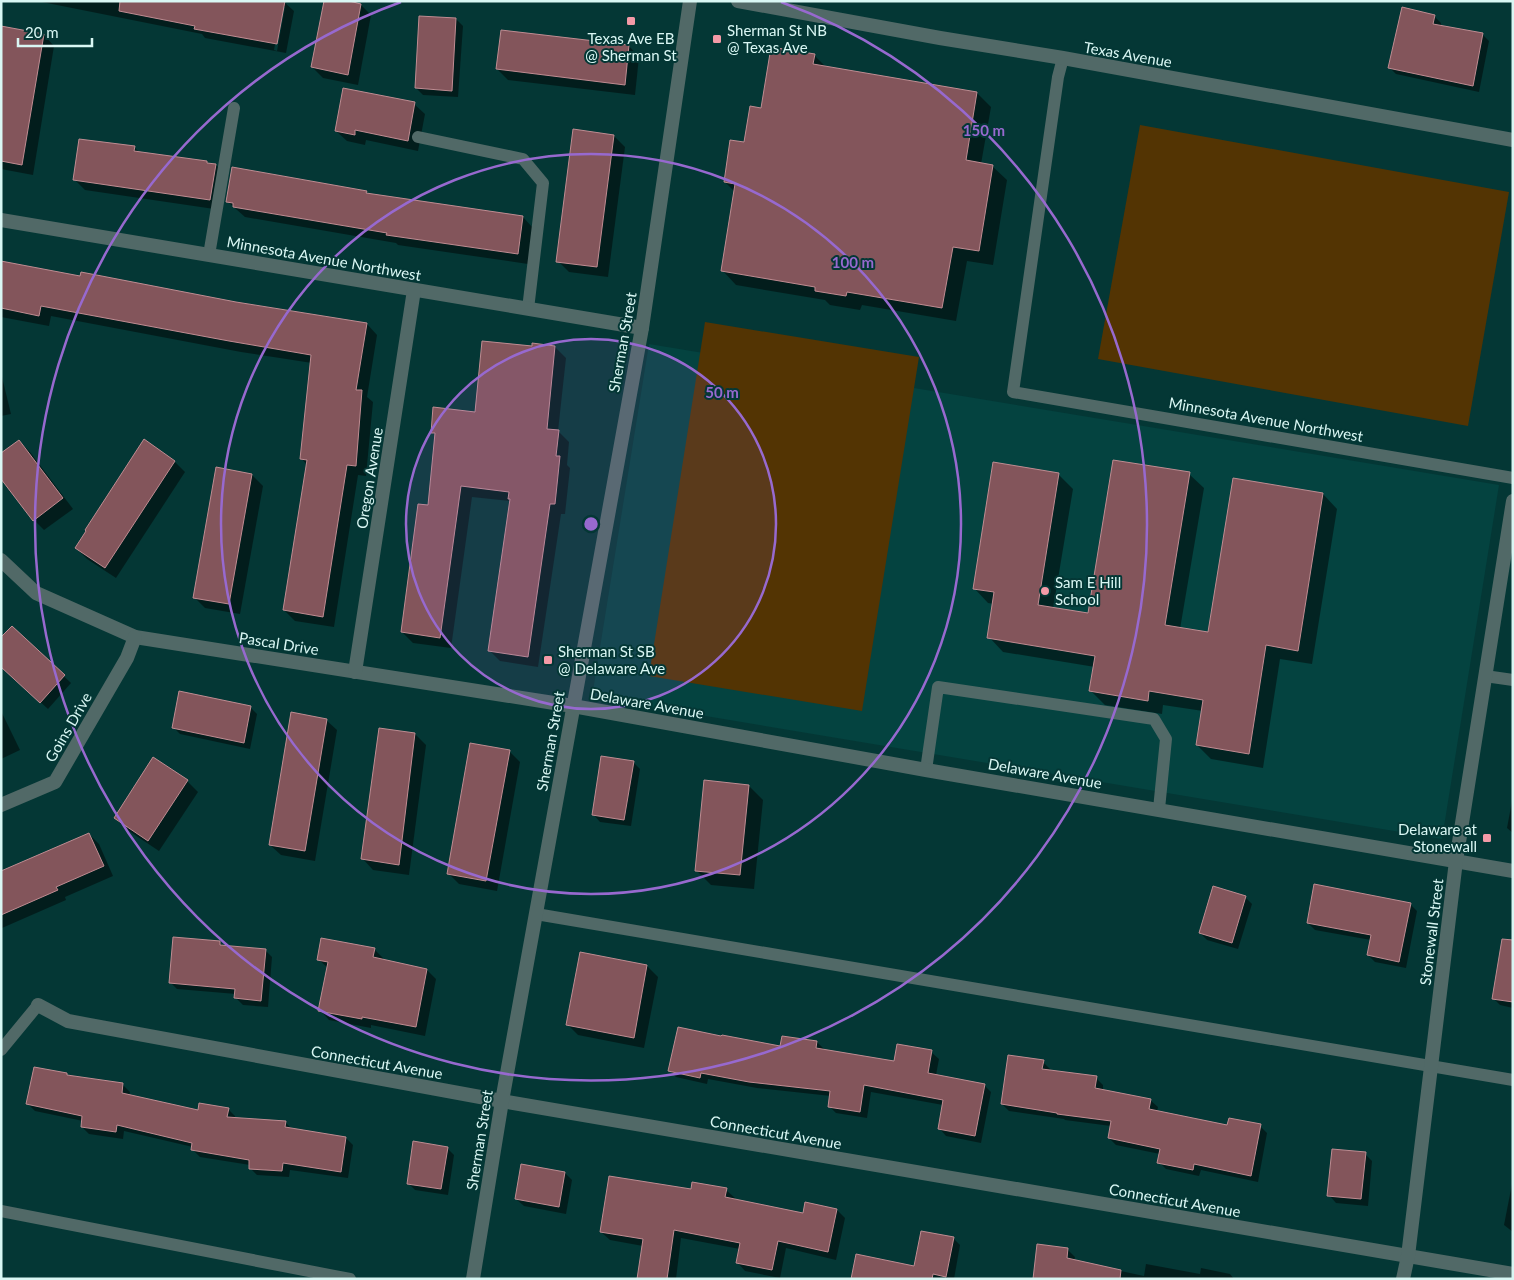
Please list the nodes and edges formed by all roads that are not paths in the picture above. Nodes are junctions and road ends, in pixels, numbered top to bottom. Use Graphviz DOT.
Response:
graph roads {
  1 [pos="690,1"];
  2 [pos="738,1"];
  3 [pos="1063,58"];
  4 [pos="234,108"];
  5 [pos="418,137"];
  6 [pos="1513,140"];
  7 [pos="1,220"];
  8 [pos="208,255"];
  9 [pos="414,290"];
  10 [pos="528,309"];
  11 [pos="642,328"];
  12 [pos="1513,478"];
  13 [pos="1513,501"];
  14 [pos="1,560"];
  15 [pos="135,637"];
  16 [pos="355,672"];
  17 [pos="1485,676"];
  18 [pos="1513,680"];
  19 [pos="573,706"];
  20 [pos="926,770"];
  21 [pos="1,805"];
  22 [pos="1159,809"];
  23 [pos="1456,861"];
  24 [pos="1513,871"];
  25 [pos="536,914"];
  26 [pos="38,1005"];
  27 [pos="1,1050"];
  28 [pos="1431,1066"];
  29 [pos="1513,1080"];
  30 [pos="502,1102"];
  31 [pos="1,1211"];
  32 [pos="1408,1256"];
  33 [pos="1513,1274"];
  34 [pos="350,1279"];
  35 [pos="473,1279"];
  36 [pos="1403,1279"];
  1 -- 11 [label="street, Sherman Street"];
  2 -- 3 [label="street, Texas Avenue"];
  3 -- 6 [label="street, Texas Avenue"];
  3 -- 12 [label="lane, Minnesota Avenue Northwest"];
  4 -- 8 [label="lane"];
  5 -- 10 [label="lane"];
  7 -- 8 [label="street, Minnesota Avenue Northwest"];
  8 -- 9 [label="street, Minnesota Avenue Northwest"];
  9 -- 10 [label="street, Minnesota Avenue Northwest"];
  9 -- 16 [label="street, Oregon Avenue"];
  10 -- 11 [label="street, Minnesota Avenue Northwest"];
  11 -- 19 [label="street, Sherman Street"];
  13 -- 17 [label="street, Stonewall Street"];
  14 -- 15 [label="street, Pascal Drive"];
  15 -- 16 [label="street, Pascal Drive"];
  15 -- 21 [label="street, Goins Drive"];
  16 -- 19 [label="street, Pascal Drive"];
  17 -- 18 [label="lane"];
  17 -- 23 [label="street, Stonewall Street"];
  19 -- 20 [label="street, Delaware Avenue"];
  19 -- 25 [label="street, Sherman Street"];
  20 -- 22 [label="street, Delaware Avenue"];
  20 -- 22 [label="lane"];
  22 -- 23 [label="street, Delaware Avenue"];
  23 -- 24 [label="street, Delaware Avenue"];
  23 -- 28 [label="street, Stonewall Street"];
  25 -- 28 [label="lane"];
  25 -- 30 [label="street, Sherman Street"];
  26 -- 27 [label="lane"];
  26 -- 30 [label="street, Connecticut Avenue"];
  28 -- 29 [label="lane"];
  28 -- 32 [label="street, Stonewall Street"];
  30 -- 32 [label="street, Connecticut Avenue"];
  30 -- 35 [label="street, Sherman Street"];
  31 -- 34 [label="lane"];
  32 -- 33 [label="street, Connecticut Avenue"];
  32 -- 36 [label="street, Stonewall Street"];
}
